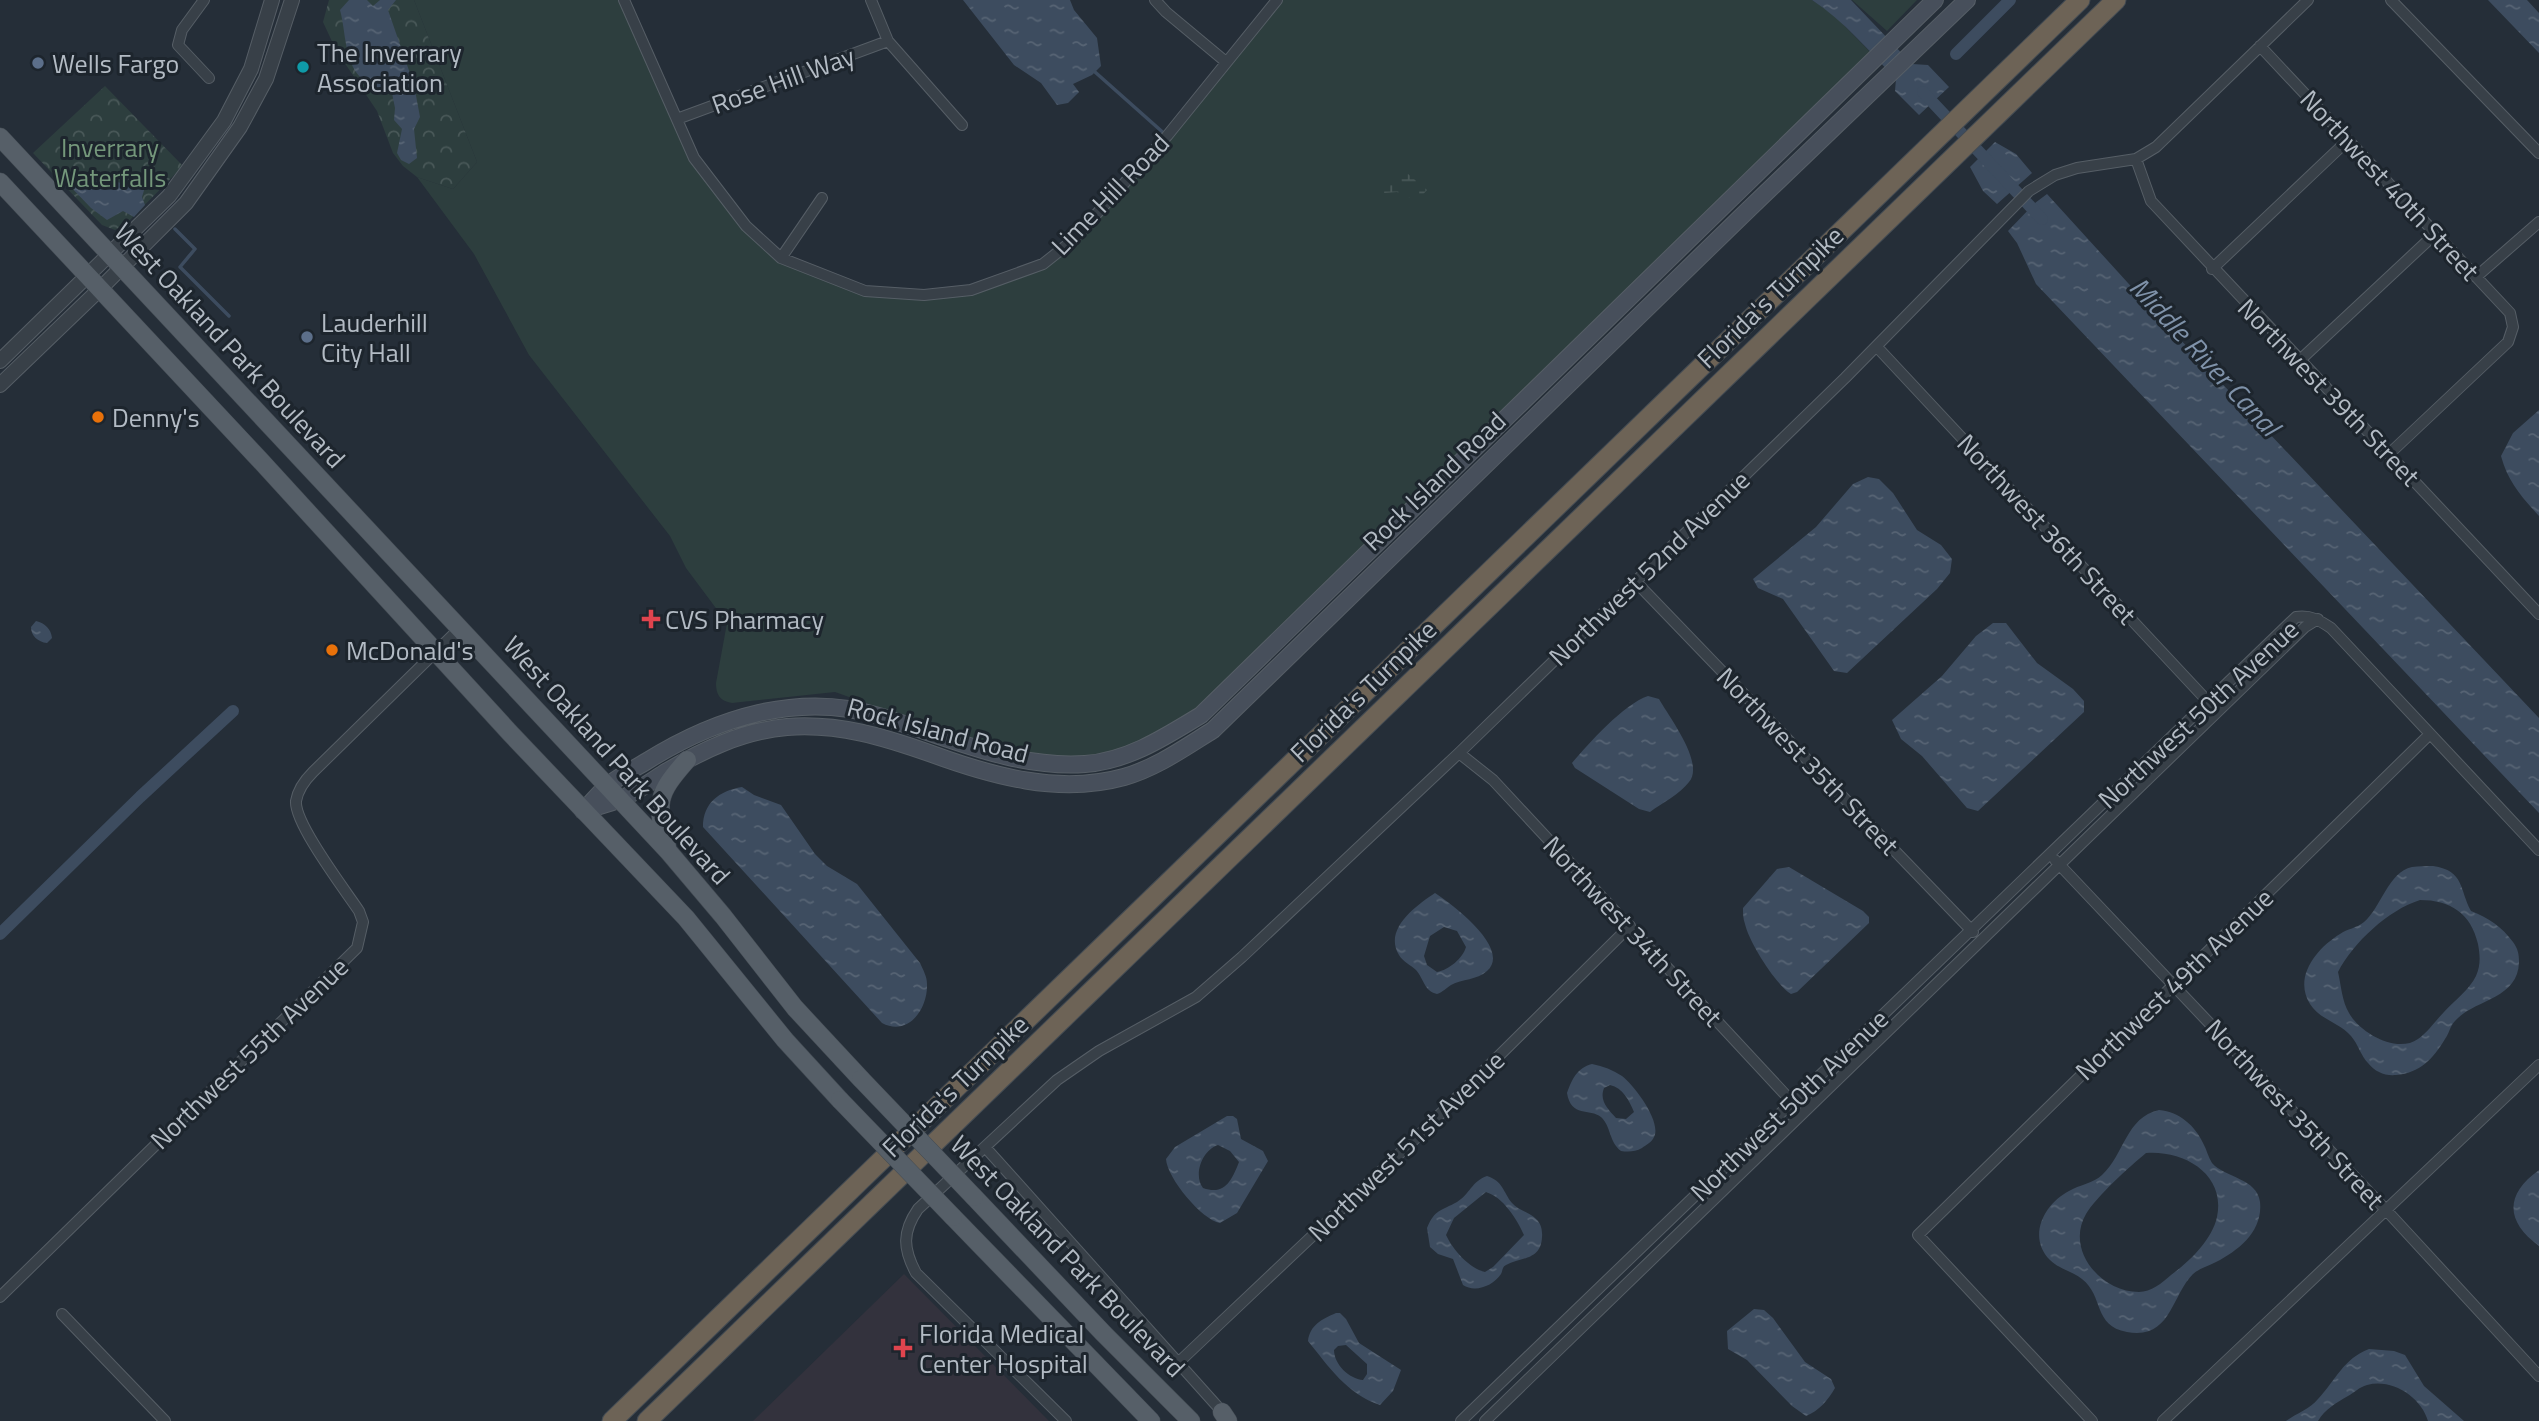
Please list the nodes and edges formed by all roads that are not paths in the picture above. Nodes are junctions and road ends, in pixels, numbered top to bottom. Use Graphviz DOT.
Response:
graph roads {
  1 [pos="204,0"];
  2 [pos="272,0"];
  3 [pos="292,0"];
  4 [pos="624,0"];
  5 [pos="871,0"];
  6 [pos="1155,0"];
  7 [pos="1277,0"];
  8 [pos="1935,0"];
  9 [pos="1968,0"];
  10 [pos="2081,0"];
  11 [pos="2116,0"];
  12 [pos="2308,0"];
  13 [pos="2391,0"];
  14 [pos="888,41"];
  15 [pos="2260,46"];
  16 [pos="1226,62"];
  17 [pos="251,69"];
  18 [pos="209,78"];
  19 [pos="254,99"];
  20 [pos="677,119"];
  21 [pos="962,125"];
  22 [pos="0,137"];
  23 [pos="2348,140"];
  24 [pos="2539,153"];
  25 [pos="2136,159"];
  26 [pos="0,182"];
  27 [pos="822,198"];
  28 [pos="2539,222"];
  29 [pos="2435,234"];
  30 [pos="781,258"];
  31 [pos="116,261"];
  32 [pos="2212,269"];
  33 [pos="88,276"];
  34 [pos="2476,278"];
  35 [pos="100,289"];
  36 [pos="1877,347"];
  37 [pos="0,361"];
  38 [pos="2300,361"];
  39 [pos="0,385"];
  40 [pos="2389,454"];
  41 [pos="1635,581"];
  42 [pos="2539,614"];
  43 [pos="2318,619"];
  44 [pos="460,628"];
  45 [pos="436,653"];
  46 [pos="2208,702"];
  47 [pos="2217,712"];
  48 [pos="2430,734"];
  49 [pos="1460,753"];
  50 [pos="687,760"];
  51 [pos="608,785"];
  52 [pos="620,799"];
  53 [pos="583,811"];
  54 [pos="667,850"];
  55 [pos="2539,850"];
  56 [pos="2049,854"];
  57 [pos="2059,865"];
  58 [pos="1630,926"];
  59 [pos="1970,930"];
  60 [pos="1981,941"];
  61 [pos="2174,984"];
  62 [pos="2539,1065"];
  63 [pos="1793,1102"];
  64 [pos="1802,1112"];
  65 [pos="985,1147"];
  66 [pos="1714,1178"];
  67 [pos="1724,1188"];
  68 [pos="2387,1211"];
  69 [pos="1638,1251"];
  70 [pos="1649,1262"];
  71 [pos="0,1297"];
  72 [pos="62,1314"];
  73 [pos="1567,1319"];
  74 [pos="1578,1331"];
  75 [pos="1178,1362"];
  76 [pos="2539,1376"];
  77 [pos="1498,1386"];
  78 [pos="1509,1398"];
  79 [pos="1227,1418"];
  80 [pos="165,1421"];
  81 [pos="612,1421"];
  82 [pos="647,1421"];
  83 [pos="1066,1421"];
  84 [pos="1151,1421"];
  85 [pos="1191,1421"];
  86 [pos="1461,1421"];
  87 [pos="1485,1421"];
  88 [pos="2092,1421"];
  89 [pos="2163,1421"];
  1 -- 18 [label="street"];
  2 -- 17 [label="street"];
  3 -- 19 [label="street"];
  4 -- 20 [label="street, Lime Hill Road"];
  5 -- 14 [label="street"];
  6 -- 16 [label="street"];
  7 -- 16 [label="street, Lime Hill Road"];
  8 -- 51 [label="main road, Rock Island Road"];
  9 -- 50 [label="main road, Rock Island Road"];
  10 -- 81 [label="highway, Florida's Turnpike"];
  11 -- 82 [label="highway, Florida's Turnpike"];
  12 -- 15 [label="street, Northwest 52nd Avenue"];
  13 -- 24 [label="street"];
  14 -- 20 [label="street, Rose Hill Way"];
  14 -- 21 [label="street"];
  15 -- 23 [label="street, Northwest 40th Street"];
  15 -- 25 [label="street, Northwest 52nd Avenue"];
  16 -- 30 [label="street, Lime Hill Road"];
  17 -- 19 [label="street"];
  17 -- 31 [label="street"];
  19 -- 31 [label="street"];
  20 -- 30 [label="street, Lime Hill Road"];
  22 -- 31 [label="main road, West Oakland Park Boulevard"];
  23 -- 29 [label="street, Northwest 40th Street"];
  23 -- 32 [label="street"];
  25 -- 32 [label="street, Northwest 39th Street"];
  25 -- 36 [label="street, Northwest 52nd Avenue"];
  26 -- 33 [label="main road, West Oakland Park Boulevard"];
  27 -- 30 [label="street"];
  28 -- 34 [label="street"];
  29 -- 34 [label="street, Northwest 40th Street"];
  29 -- 38 [label="street"];
  31 -- 33 [label="street"];
  31 -- 35 [label="street"];
  31 -- 44 [label="main road, West Oakland Park Boulevard"];
  32 -- 38 [label="street, Northwest 39th Street"];
  33 -- 35 [label="main road, West Oakland Park Boulevard"];
  33 -- 37 [label="street"];
  34 -- 40 [label="street, Northwest 40th Street"];
  35 -- 39 [label="street"];
  35 -- 45 [label="main road, West Oakland Park Boulevard"];
  36 -- 41 [label="street, Northwest 52nd Avenue"];
  36 -- 46 [label="street, Northwest 36th Street"];
  38 -- 40 [label="street, Northwest 39th Street"];
  40 -- 42 [label="street, Northwest 39th Street"];
  41 -- 49 [label="street, Northwest 52nd Avenue"];
  41 -- 59 [label="street, Northwest 35th Street"];
  43 -- 46 [label="street, Northwest 50th Avenue"];
  43 -- 47 [label="street, Northwest 50th Avenue"];
  43 -- 48 [label="street"];
  44 -- 45 [label="street, Northwest 55th Avenue"];
  44 -- 51 [label="main road, West Oakland Park Boulevard"];
  45 -- 53 [label="main road, West Oakland Park Boulevard"];
  45 -- 71 [label="street, Northwest 55th Avenue"];
  46 -- 47 [label="street, Northwest 36th Street"];
  46 -- 56 [label="street, Northwest 50th Avenue"];
  47 -- 57 [label="street, Northwest 50th Avenue"];
  48 -- 55 [label="street"];
  48 -- 61 [label="street, Northwest 49th Avenue"];
  49 -- 58 [label="street, Northwest 34th Street"];
  49 -- 65 [label="street, Northwest 52nd Avenue"];
  50 -- 52 [label="main road, Rock Island Road"];
  50 -- 54 [label="main road"];
  51 -- 52 [label="main road, West Oakland Park Boulevard"];
  51 -- 53 [label="main road, Rock Island Road"];
  52 -- 53 [label="main road, Rock Island Road"];
  52 -- 54 [label="main road, West Oakland Park Boulevard"];
  53 -- 84 [label="main road, West Oakland Park Boulevard, bridge"];
  54 -- 85 [label="main road, West Oakland Park Boulevard, bridge"];
  56 -- 57 [label="street, Northwest 35th Street"];
  56 -- 59 [label="street, Northwest 50th Avenue"];
  57 -- 60 [label="street, Northwest 50th Avenue"];
  57 -- 61 [label="street, Northwest 35th Street"];
  58 -- 63 [label="street, Northwest 34th Street"];
  58 -- 75 [label="street, Northwest 51st Avenue"];
  59 -- 60 [label="street, Northwest 35th Street"];
  59 -- 63 [label="street, Northwest 50th Avenue"];
  60 -- 64 [label="street, Northwest 50th Avenue"];
  61 -- 68 [label="street, Northwest 35th Street"];
  61 -- 88 [label="street, Northwest 49th Avenue"];
  62 -- 68 [label="street"];
  63 -- 64 [label="street, Northwest 34th Street"];
  63 -- 66 [label="street, Northwest 50th Avenue"];
  64 -- 67 [label="street, Northwest 50th Avenue"];
  65 -- 75 [label="street"];
  65 -- 83 [label="street, Northwest 52nd Avenue"];
  66 -- 67 [label="street"];
  66 -- 69 [label="street, Northwest 50th Avenue"];
  67 -- 70 [label="street, Northwest 50th Avenue"];
  68 -- 76 [label="street, Northwest 35th Street"];
  68 -- 89 [label="street"];
  69 -- 70 [label="street"];
  69 -- 73 [label="street, Northwest 50th Avenue"];
  70 -- 74 [label="street, Northwest 50th Avenue"];
  72 -- 80 [label="street"];
  73 -- 74 [label="street"];
  73 -- 77 [label="street, Northwest 50th Avenue"];
  74 -- 78 [label="street, Northwest 50th Avenue"];
  75 -- 79 [label="street"];
  77 -- 78 [label="street"];
  77 -- 86 [label="street, Northwest 50th Avenue"];
  78 -- 87 [label="street, Northwest 50th Avenue"];
}
